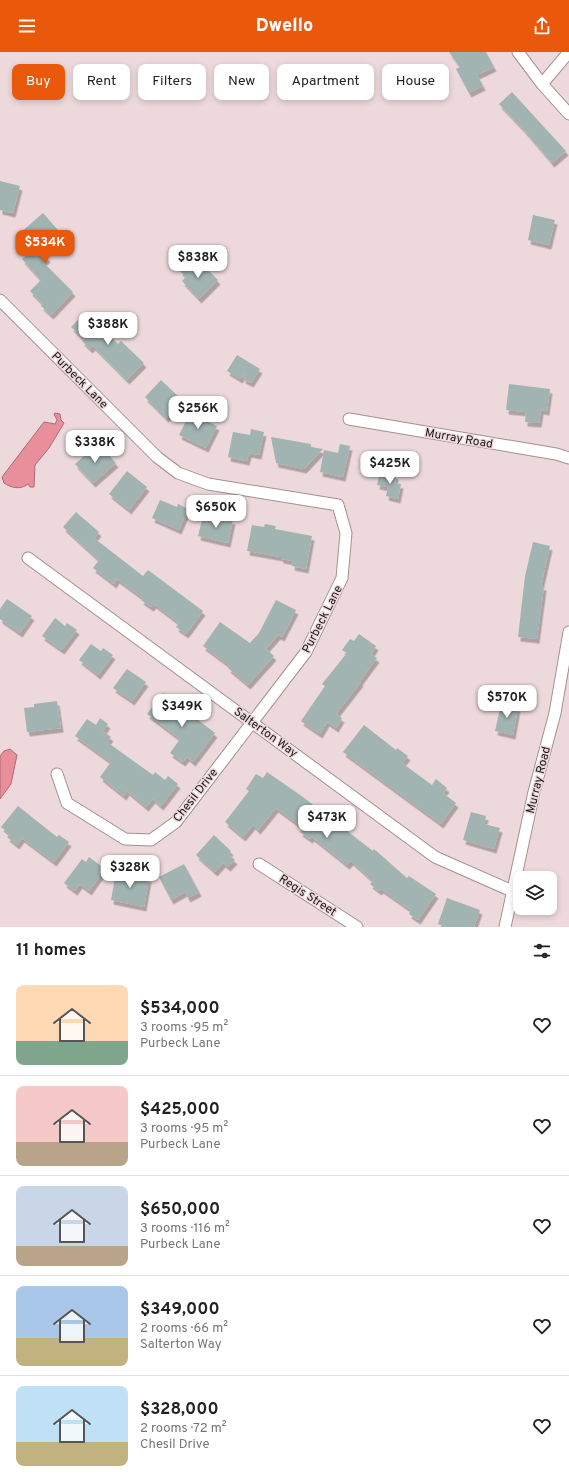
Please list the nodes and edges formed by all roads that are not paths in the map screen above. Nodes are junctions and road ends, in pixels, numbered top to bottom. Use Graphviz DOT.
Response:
graph roads {
  1 [pos="518,52"];
  2 [pos="569,52"];
  3 [pos="542,84"];
  4 [pos="569,114"];
  5 [pos="0,300"];
  6 [pos="349,419"];
  7 [pos="569,458"];
  8 [pos="28,558"];
  9 [pos="569,632"];
  10 [pos="251,722"];
  11 [pos="57,774"];
  12 [pos="259,864"];
  13 [pos="512,891"];
  14 [pos="357,927"];
  15 [pos="505,927"];
  1 -- 3 [label="street"];
  2 -- 3 [label="street"];
  3 -- 4 [label="street"];
  5 -- 10 [label="street, Purbeck Lane"];
  6 -- 7 [label="street, Murray Road"];
  8 -- 10 [label="street, Salterton Way"];
  9 -- 13 [label="street, Murray Road"];
  10 -- 11 [label="street, Chesil Drive"];
  10 -- 13 [label="street, Salterton Way"];
  12 -- 14 [label="street, Regis Street"];
  13 -- 15 [label="street, Murray Road"];
}
